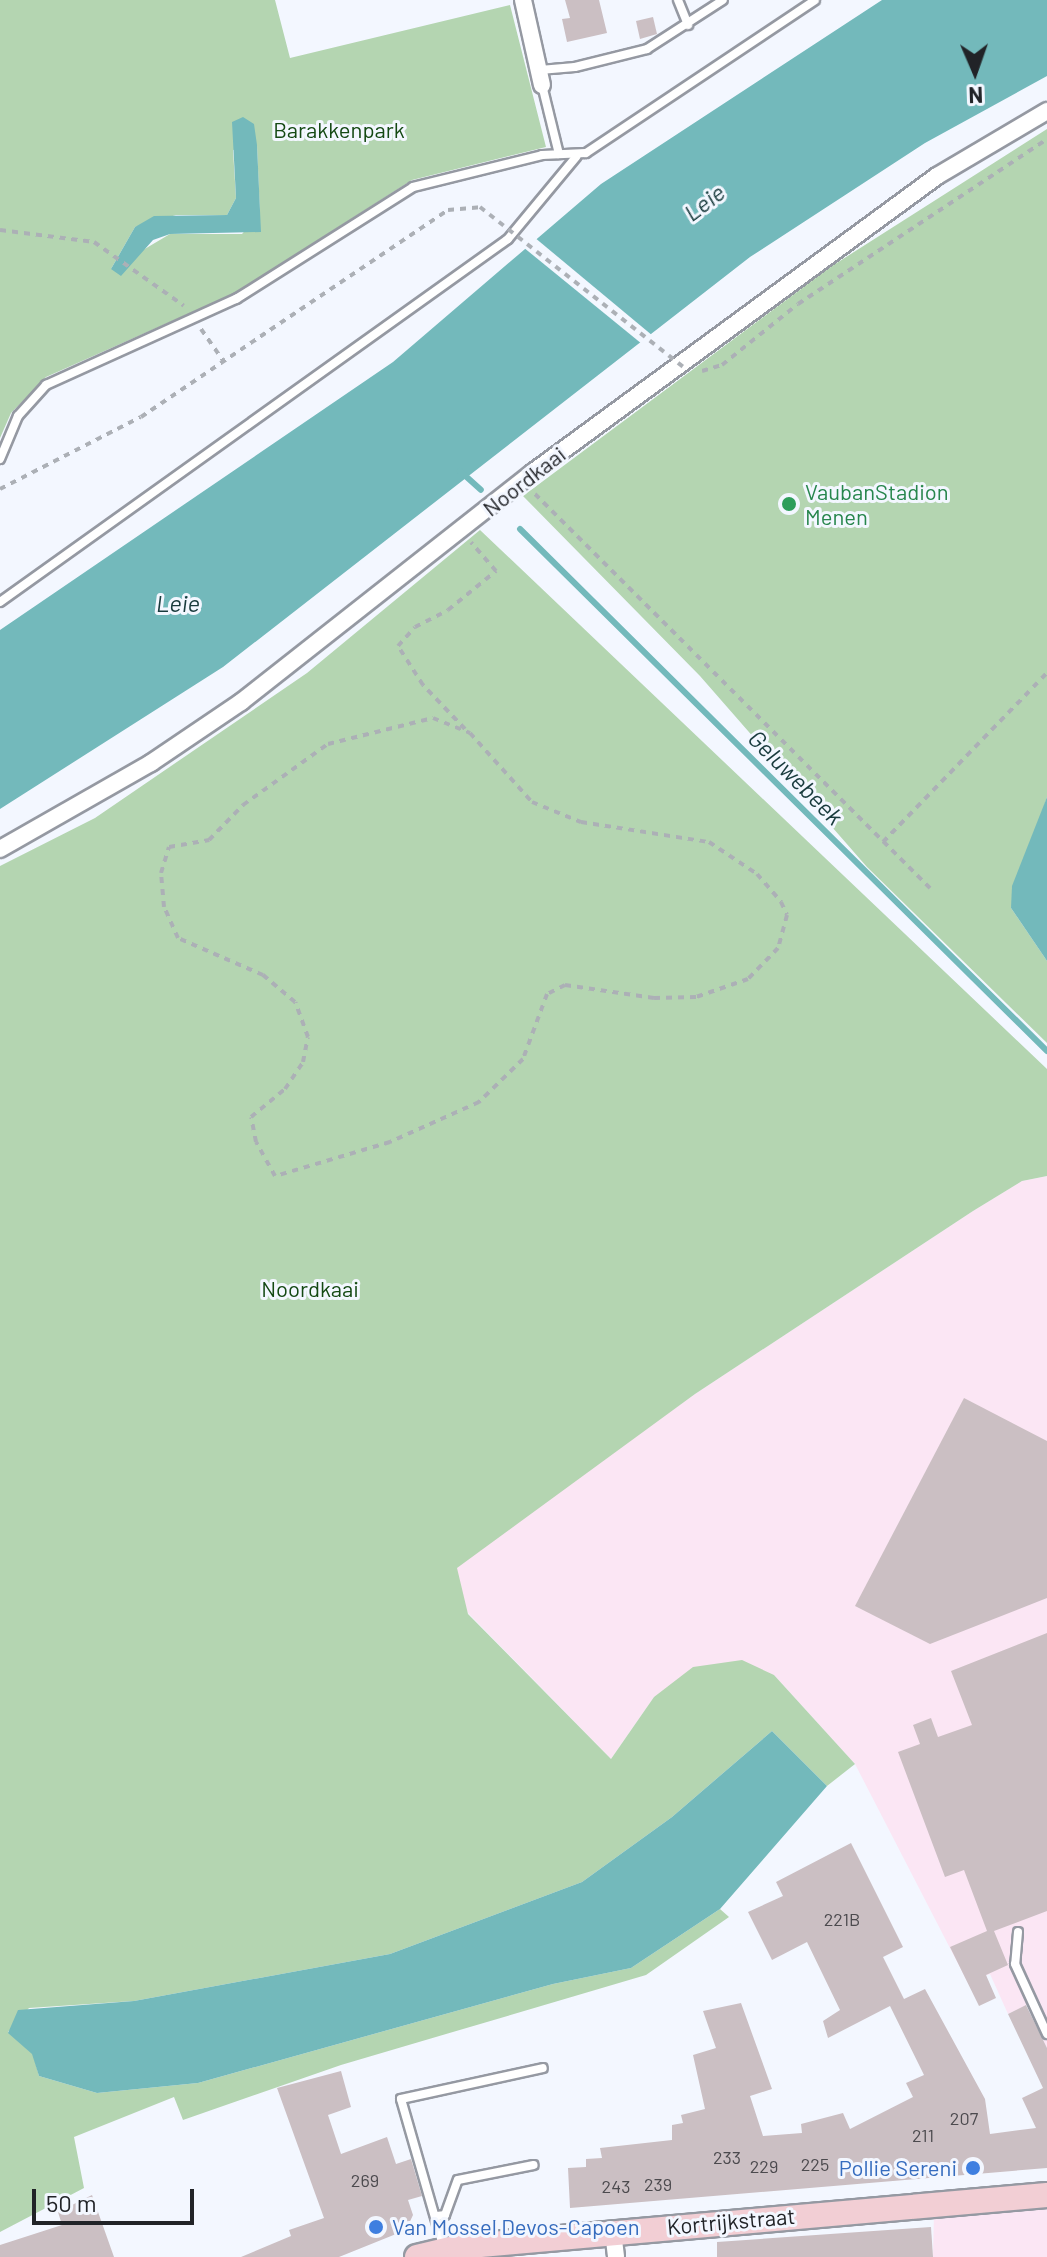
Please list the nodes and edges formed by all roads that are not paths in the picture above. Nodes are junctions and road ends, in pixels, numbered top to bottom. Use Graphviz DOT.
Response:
graph roads {
  1 [pos="523,0"];
  2 [pos="678,0"];
  3 [pos="723,0"];
  4 [pos="815,0"];
  5 [pos="688,25"];
  6 [pos="541,77"];
  7 [pos="1047,111"];
  8 [pos="559,154"];
  9 [pos="576,157"];
  10 [pos="0,459"];
  11 [pos="0,602"];
  12 [pos="0,849"];
  13 [pos="1018,1932"];
  14 [pos="1047,2034"];
  15 [pos="543,2068"];
  16 [pos="534,2165"];
  17 [pos="1047,2195"];
  18 [pos="437,2216"];
  19 [pos="613,2232"];
  20 [pos="444,2250"];
  21 [pos="417,2257"];
  22 [pos="616,2257"];
  1 -- 6 [label="street"];
  2 -- 5 [label="lane"];
  3 -- 5 [label="lane"];
  4 -- 9 [label="lane"];
  5 -- 6 [label="lane"];
  6 -- 8 [label="lane"];
  7 -- 12 [label="street, Noordkaai"];
  8 -- 9 [label="lane"];
  8 -- 10 [label="lane"];
  9 -- 11 [label="lane"];
  13 -- 14 [label="lane"];
  15 -- 18 [label="lane"];
  16 -- 18 [label="lane"];
  17 -- 19 [label="street, Kortrijkstraat"];
  18 -- 20 [label="lane"];
  19 -- 20 [label="street, Kortrijkstraat"];
  19 -- 22 [label="street"];
  20 -- 21 [label="street, Kortrijkstraat"];
}
